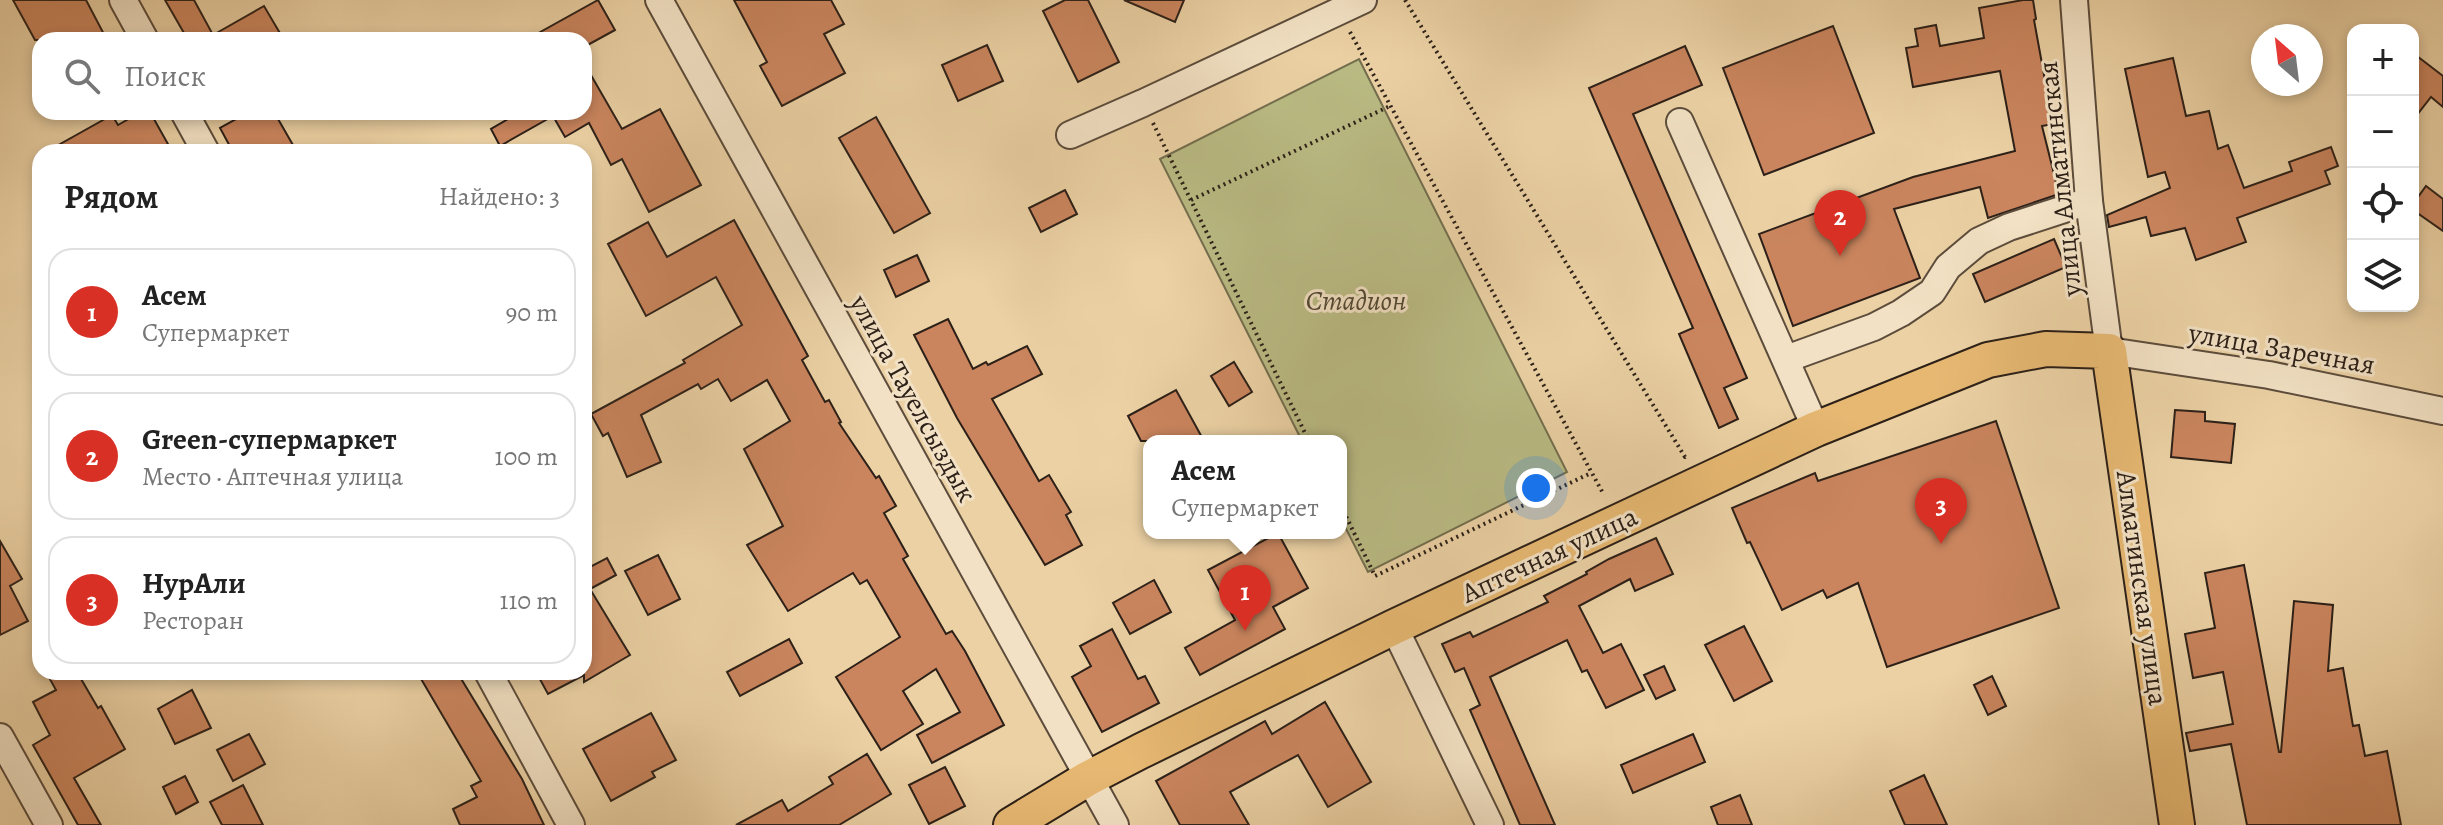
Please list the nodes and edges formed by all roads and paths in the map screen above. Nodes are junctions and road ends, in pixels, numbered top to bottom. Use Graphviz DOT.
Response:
graph roads {
  1 [pos="123,0"];
  2 [pos="659,0"];
  3 [pos="1363,0"];
  4 [pos="1405,0"];
  5 [pos="2074,0"];
  6 [pos="1339,13"];
  7 [pos="141,32"];
  8 [pos="1143,103"];
  9 [pos="1390,106"];
  10 [pos="188,120"];
  11 [pos="1680,122"];
  12 [pos="1070,135"];
  13 [pos="202,144"];
  14 [pos="1191,200"];
  15 [pos="2089,201"];
  16 [pos="2109,351"];
  17 [pos="1786,359"];
  18 [pos="2443,411"];
  19 [pos="1816,429"];
  20 [pos="1306,435"];
  21 [pos="1698,451"];
  22 [pos="1591,473"];
  23 [pos="1604,495"];
  24 [pos="1347,518"];
  25 [pos="1394,627"];
  26 [pos="492,680"];
  27 [pos="0,737"];
  28 [pos="1087,779"];
  29 [pos="49,825"];
  30 [pos="571,825"];
  31 [pos="1011,825"];
  32 [pos="1115,825"];
  33 [pos="1490,825"];
  34 [pos="2177,825"];
  1 -- 7 [label="street"];
  2 -- 28 [label="street, улица Тауелсыздык"];
  3 -- 6 [label="street"];
  4 -- 21 [label="path"];
  5 -- 15 [label="street, улица Алматинская"];
  6 -- 8 [label="street"];
  6 -- 9 [label="path"];
  8 -- 12 [label="street"];
  8 -- 14 [label="path"];
  9 -- 14 [label="path"];
  9 -- 22 [label="path"];
  10 -- 13 [label="street"];
  11 -- 17 [label="street"];
  14 -- 20 [label="path"];
  15 -- 16 [label="street, улица Алматинская"];
  15 -- 17 [label="street"];
  16 -- 18 [label="street, улица Заречная"];
  16 -- 19 [label="main road, Аптечная улица"];
  16 -- 34 [label="main road, Алматинская улица"];
  17 -- 19 [label="street"];
  19 -- 25 [label="main road, Аптечная улица"];
  22 -- 23 [label="path"];
  22 -- 24 [label="path"];
  25 -- 28 [label="main road, Аптечная улица"];
  25 -- 33 [label="street"];
  26 -- 30 [label="street"];
  27 -- 29 [label="street"];
  28 -- 31 [label="main road, Аптечная улица"];
  28 -- 32 [label="street, улица Тауелсыздык"];
}
